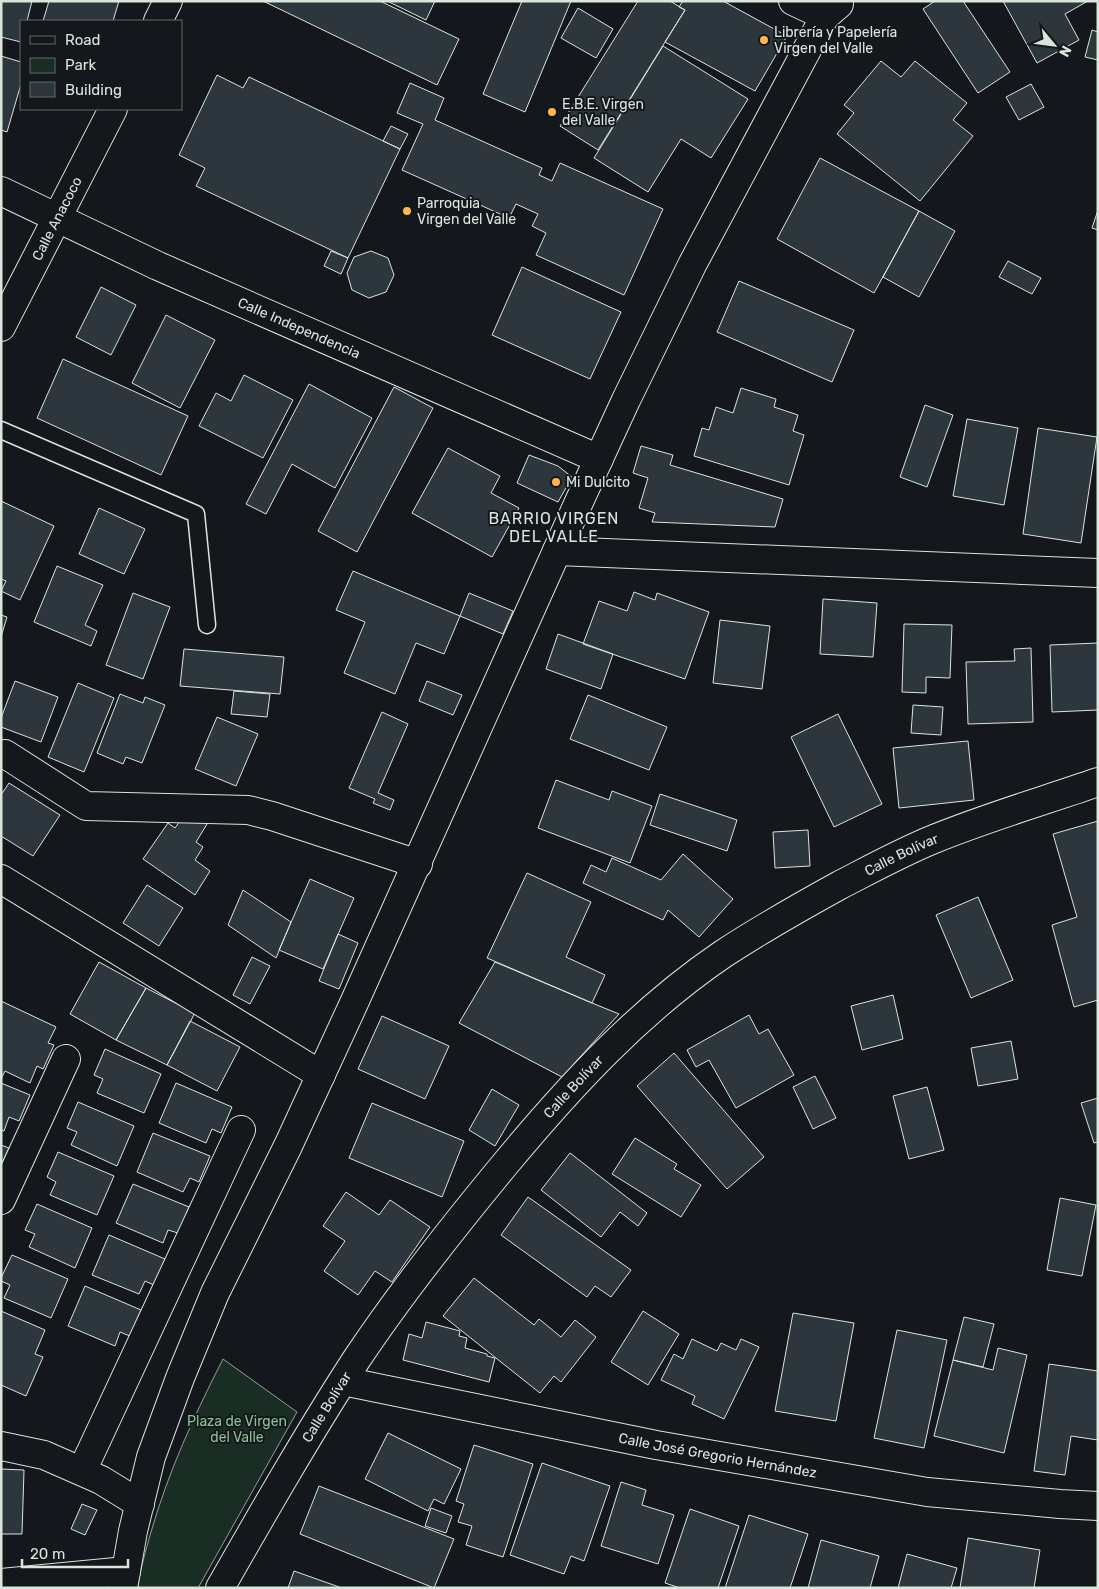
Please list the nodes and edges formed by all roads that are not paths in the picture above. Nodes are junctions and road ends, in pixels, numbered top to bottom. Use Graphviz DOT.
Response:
graph roads {
  1 [pos="168,1"];
  2 [pos="793,1"];
  3 [pos="833,6"];
  4 [pos="158,20"];
  5 [pos="112,110"];
  6 [pos="1,191"];
  7 [pos="57,217"];
  8 [pos="1,327"];
  9 [pos="1,430"];
  10 [pos="599,459"];
  11 [pos="557,551"];
  12 [pos="1098,573"];
  13 [pos="207,625"];
  14 [pos="5,754"];
  15 [pos="1098,782"];
  16 [pos="418,864"];
  17 [pos="1,879"];
  18 [pos="66,1060"];
  19 [pos="321,1075"];
  20 [pos="241,1130"];
  21 [pos="1,1200"];
  22 [pos="343,1381"];
  23 [pos="1,1446"];
  24 [pos="82,1471"];
  25 [pos="140,1504"];
  26 [pos="1098,1506"];
  27 [pos="124,1580"];
  28 [pos="1,1583"];
  29 [pos="220,1588"];
  1 -- 4 [label="street"];
  2 -- 3 [label="street"];
  3 -- 10 [label="street"];
  5 -- 7 [label="street, Calle Anacoco"];
  6 -- 7 [label="street, Calle Independencia"];
  7 -- 8 [label="street, Calle Anacoco"];
  7 -- 10 [label="street, Calle Independencia"];
  9 -- 13 [label="lane"];
  10 -- 11 [label="street"];
  11 -- 12 [label="street"];
  11 -- 16 [label="street"];
  14 -- 16 [label="street"];
  15 -- 22 [label="street, Calle Bolívar"];
  16 -- 19 [label="street"];
  17 -- 19 [label="street"];
  18 -- 21 [label="street"];
  19 -- 25 [label="street"];
  20 -- 24 [label="street"];
  22 -- 26 [label="street, Calle José Gregorio Hernández"];
  22 -- 29 [label="street, Calle Bolívar"];
  23 -- 24 [label="street"];
  24 -- 25 [label="street"];
  25 -- 27 [label="street"];
  27 -- 28 [label="street"];
}
